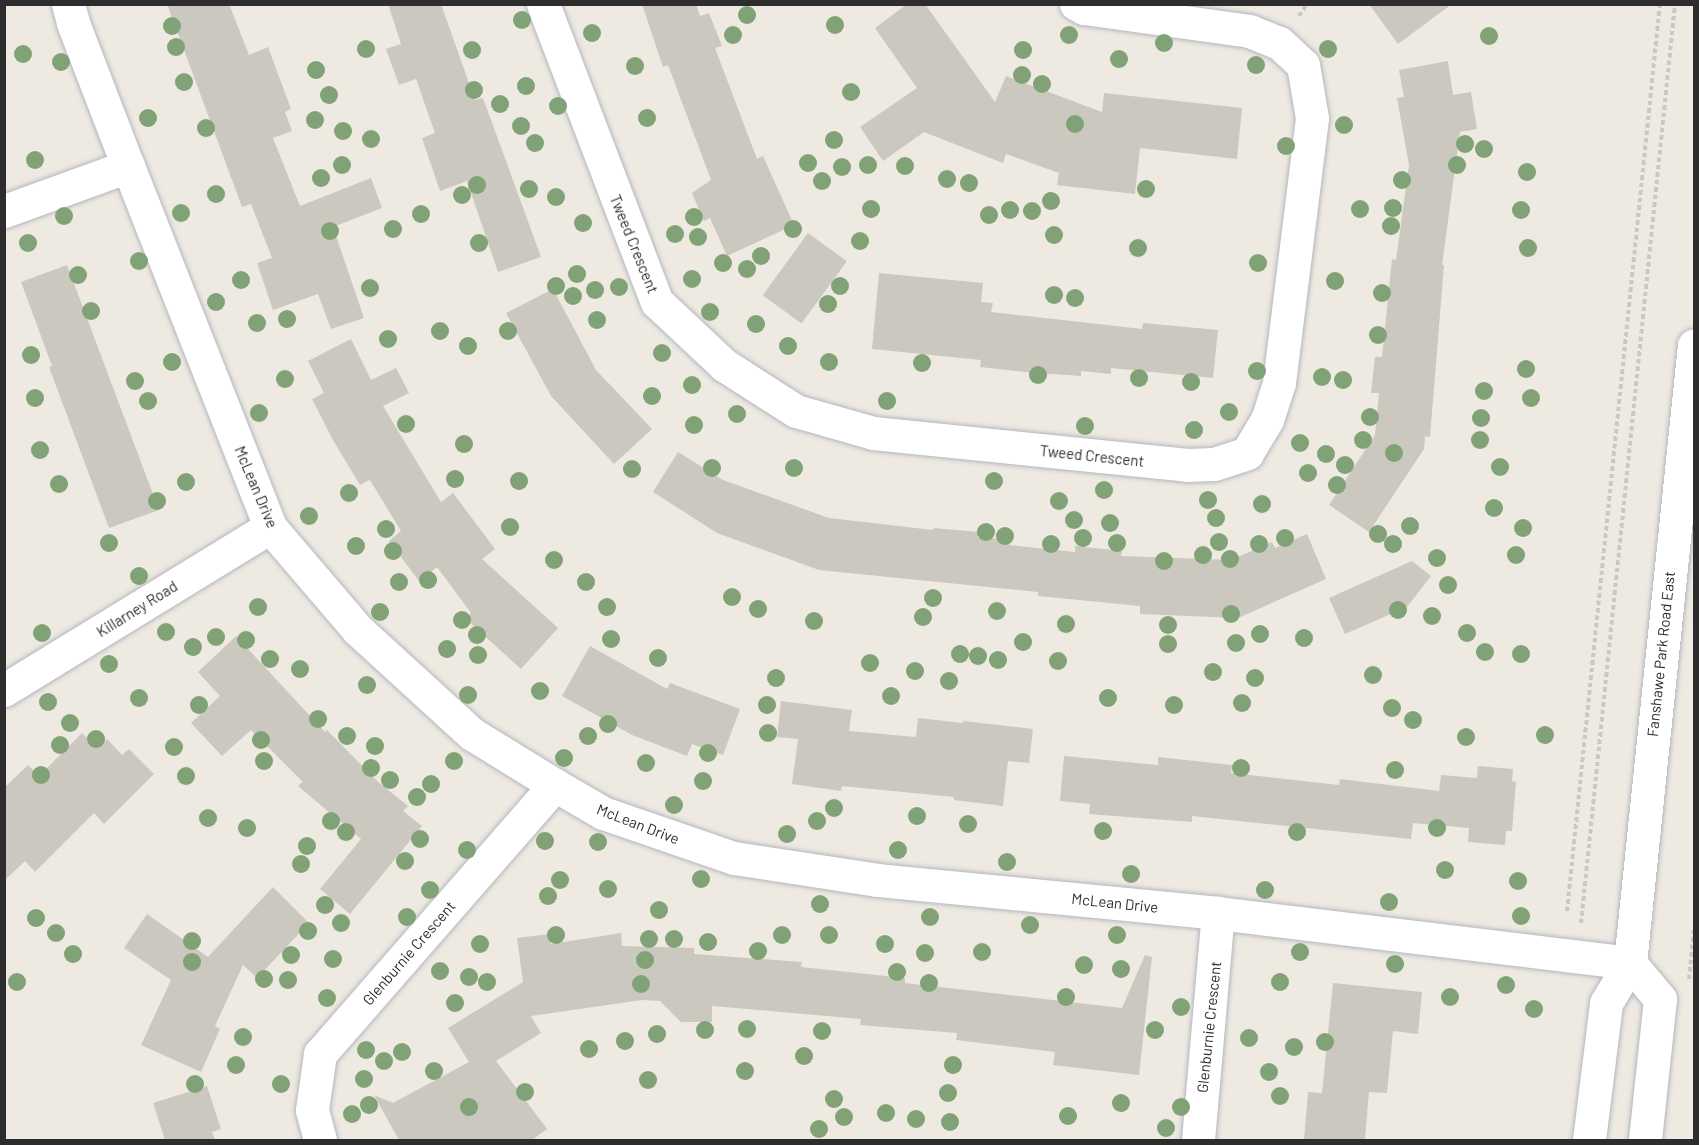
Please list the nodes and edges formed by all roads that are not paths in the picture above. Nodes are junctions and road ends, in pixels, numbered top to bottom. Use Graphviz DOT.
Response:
graph roads {
  1 [pos="68,4"];
  2 [pos="543,4"];
  3 [pos="1076,4"];
  4 [pos="128,166"];
  5 [pos="4,211"];
  6 [pos="1695,345"];
  7 [pos="270,527"];
  8 [pos="4,690"];
  9 [pos="555,785"];
  10 [pos="1218,913"];
  11 [pos="1630,963"];
  12 [pos="320,1140"];
  13 [pos="1198,1140"];
  14 [pos="1589,1140"];
  15 [pos="1646,1140"];
  1 -- 4 [label="street, McLean Drive"];
  2 -- 3 [label="street, Tweed Crescent"];
  4 -- 5 [label="street"];
  4 -- 7 [label="street, McLean Drive"];
  6 -- 11 [label="street, Fanshawe Park Road East"];
  7 -- 8 [label="street, Killarney Road"];
  7 -- 9 [label="street, McLean Drive"];
  9 -- 10 [label="street, McLean Drive"];
  9 -- 12 [label="street, Glenburnie Crescent"];
  10 -- 11 [label="street, McLean Drive"];
  10 -- 13 [label="street, Glenburnie Crescent"];
  11 -- 14 [label="street, Fanshawe Park Road East"];
  11 -- 15 [label="street"];
}
